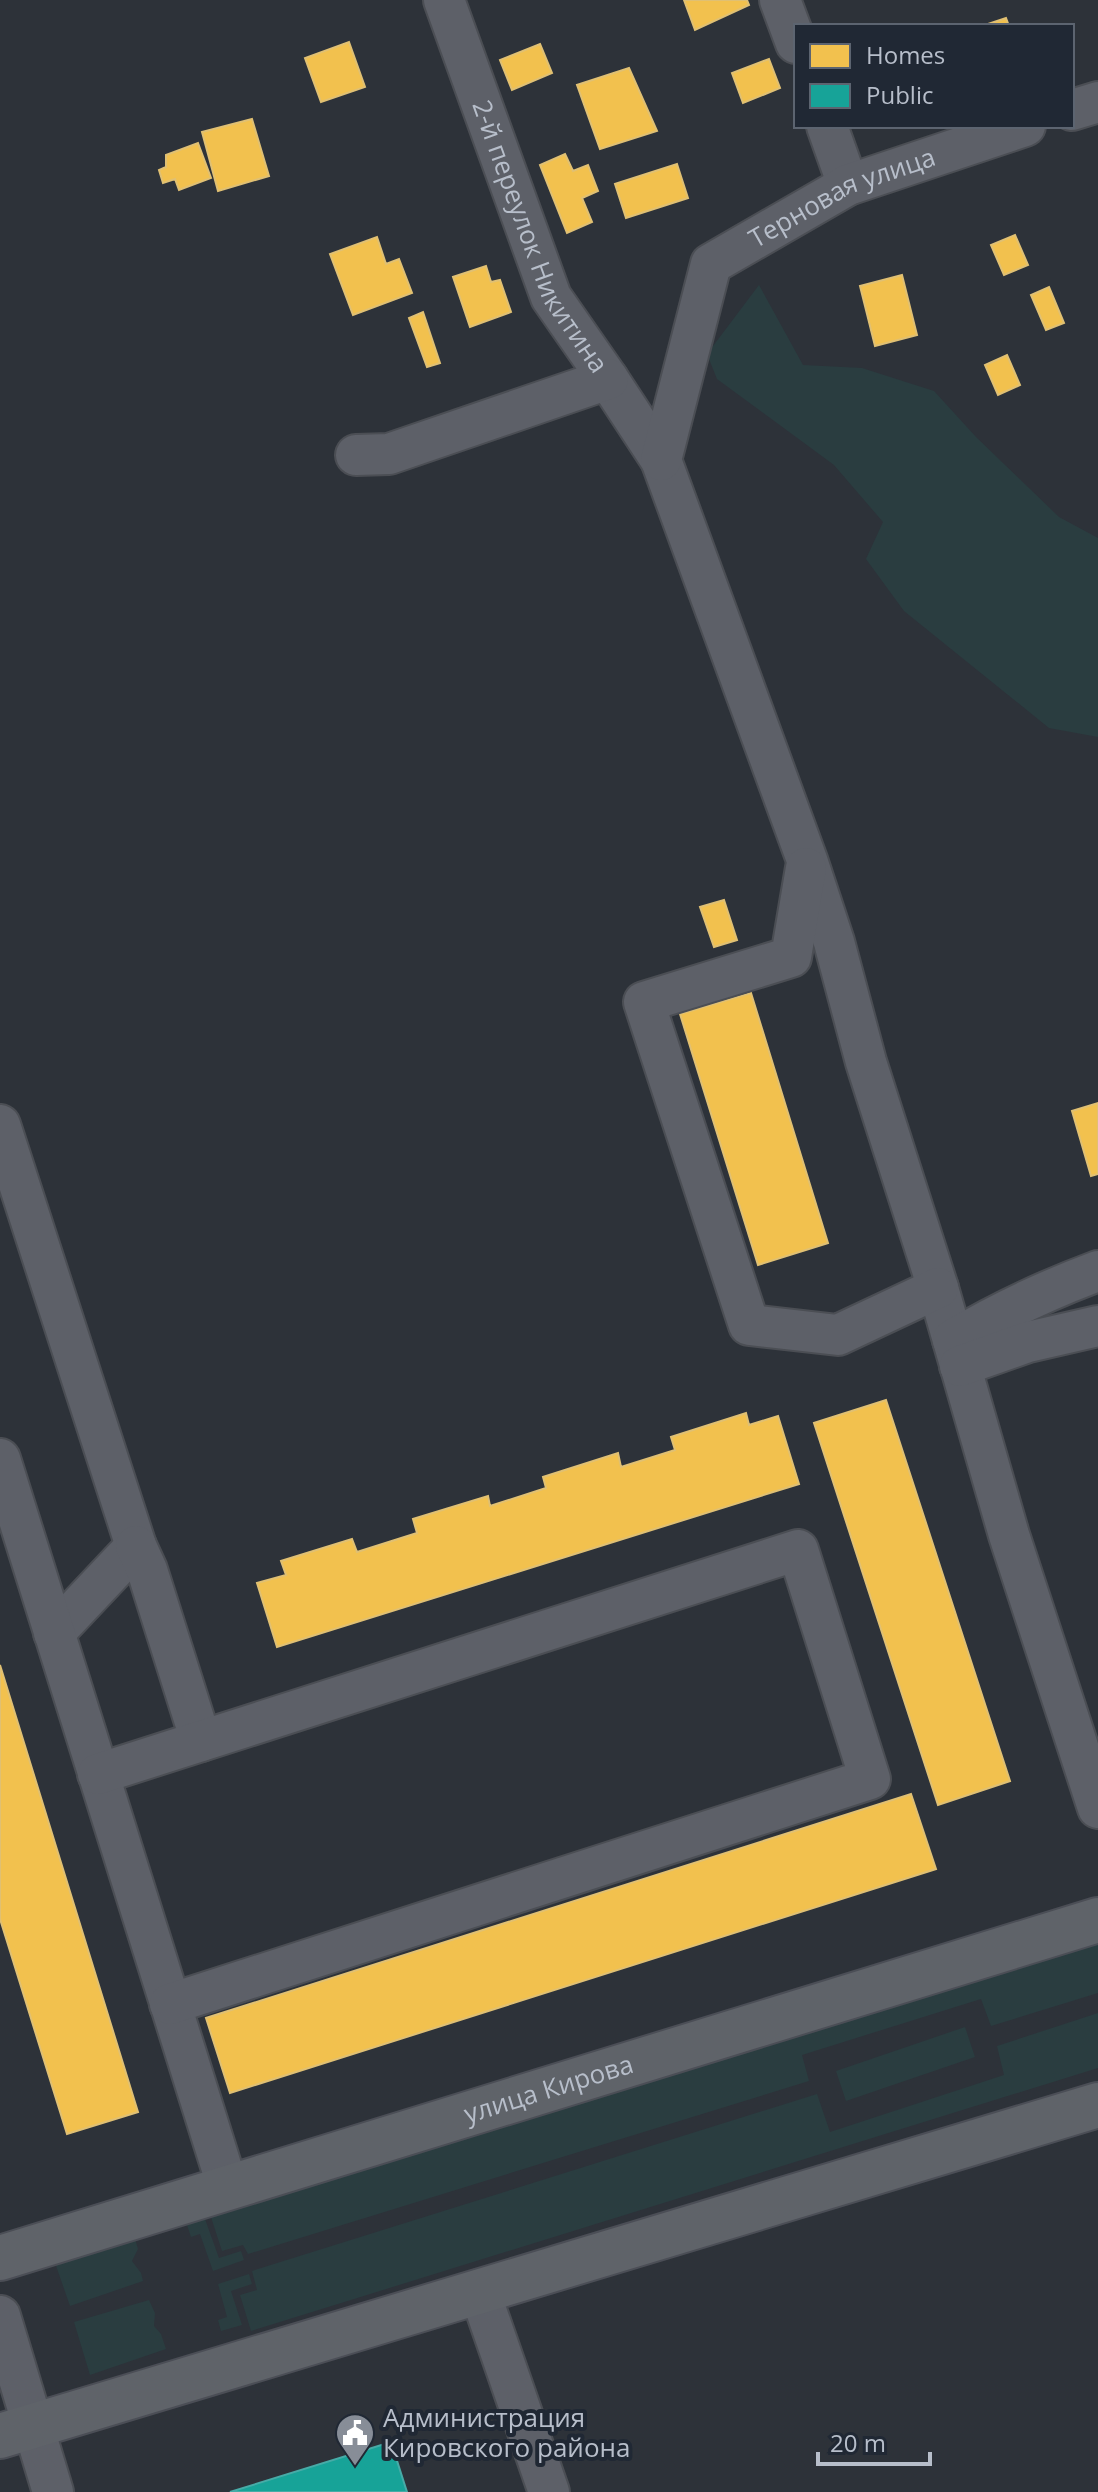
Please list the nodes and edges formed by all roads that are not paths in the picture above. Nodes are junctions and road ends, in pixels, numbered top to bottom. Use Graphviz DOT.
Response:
graph roads {
  1 [pos="444,0"];
  2 [pos="780,0"];
  3 [pos="794,38"];
  4 [pos="1098,102"];
  5 [pos="1074,109"];
  6 [pos="828,128"];
  7 [pos="1019,128"];
  8 [pos="848,185"];
  9 [pos="608,379"];
  10 [pos="356,455"];
  11 [pos="661,460"];
  12 [pos="807,860"];
  13 [pos="0,1125"];
  14 [pos="1098,1271"];
  15 [pos="938,1288"];
  16 [pos="1098,1326"];
  17 [pos="956,1353"];
  18 [pos="0,1459"];
  19 [pos="136,1546"];
  20 [pos="14,1554"];
  21 [pos="54,1633"];
  22 [pos="201,1741"];
  23 [pos="98,1774"];
  24 [pos="1098,1808"];
  25 [pos="1098,1920"];
  26 [pos="170,2004"];
  27 [pos="1098,2105"];
  28 [pos="228,2188"];
  29 [pos="0,2258"];
  30 [pos="479,2290"];
  31 [pos="0,2316"];
  32 [pos="16,2431"];
  33 [pos="53,2492"];
  34 [pos="549,2492"];
  1 -- 9 [label="street, 2-й переулок Никитина"];
  2 -- 3 [label="street"];
  4 -- 5 [label="street"];
  6 -- 8 [label="street"];
  7 -- 8 [label="street, Терновая улица"];
  8 -- 11 [label="street, Терновая улица"];
  9 -- 10 [label="street"];
  9 -- 11 [label="street, 2-й переулок Никитина"];
  11 -- 12 [label="street, 2-й переулок Никитина"];
  12 -- 15 [label="street, 2-й переулок Никитина"];
  12 -- 15 [label="street"];
  13 -- 19 [label="street"];
  14 -- 17 [label="street"];
  15 -- 17 [label="street, 2-й переулок Никитина"];
  16 -- 17 [label="street"];
  17 -- 24 [label="street, 2-й переулок Никитина"];
  18 -- 20 [label="street"];
  19 -- 21 [label="street"];
  19 -- 22 [label="street"];
  20 -- 21 [label="street"];
  21 -- 23 [label="street"];
  22 -- 23 [label="street"];
  22 -- 26 [label="street"];
  23 -- 26 [label="street"];
  25 -- 28 [label="main road, улица Кирова"];
  26 -- 28 [label="street"];
  27 -- 30 [label="main road"];
  28 -- 29 [label="main road, улица Кирова"];
  30 -- 32 [label="main road"];
  30 -- 34 [label="street"];
  31 -- 32 [label="street"];
  32 -- 33 [label="street"];
}
